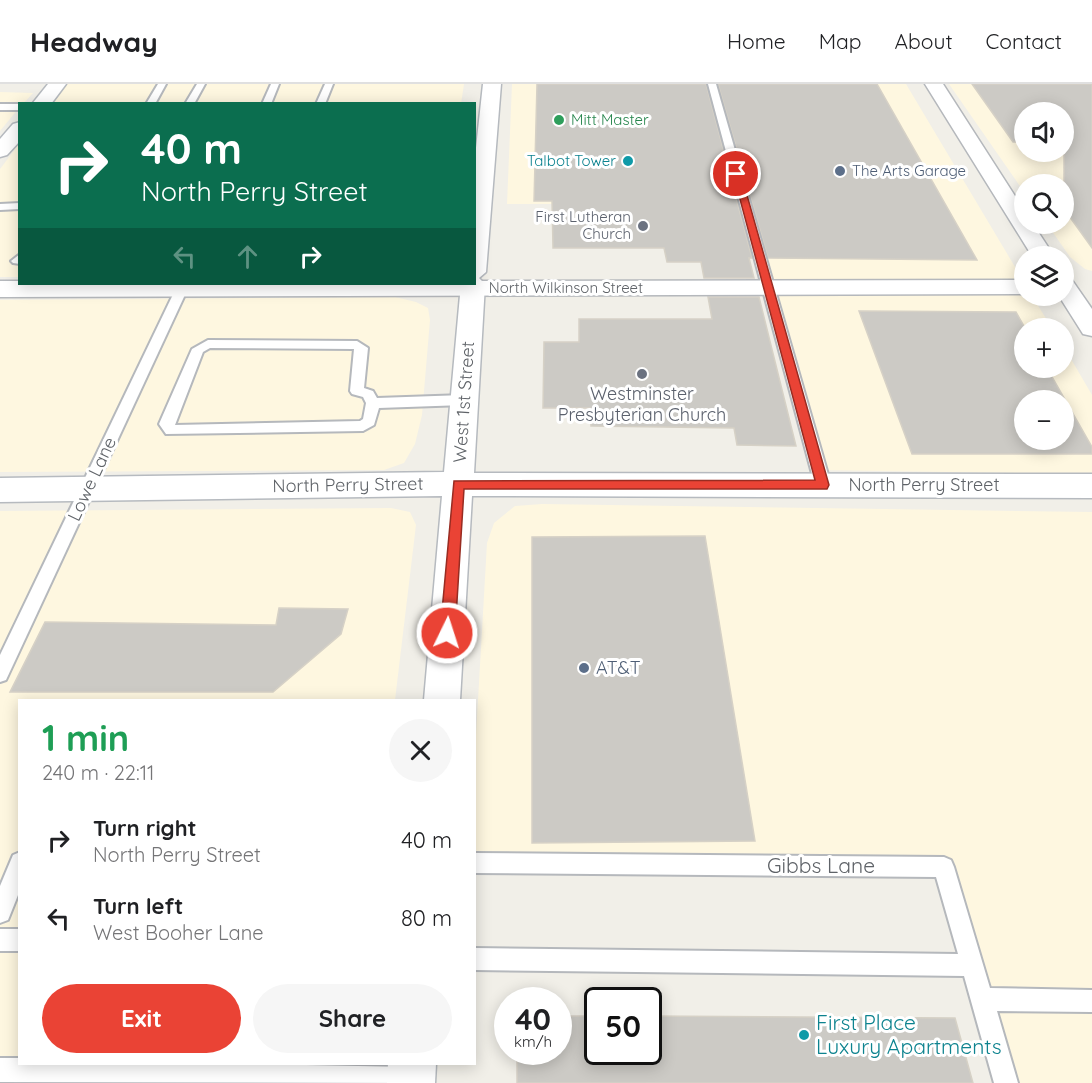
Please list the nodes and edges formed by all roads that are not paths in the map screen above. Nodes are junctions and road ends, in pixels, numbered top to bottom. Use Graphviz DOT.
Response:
graph roads {
  1 [pos="57,84"];
  2 [pos="162,84"];
  3 [pos="201,84"];
  4 [pos="275,84"];
  5 [pos="329,84"];
  6 [pos="492,84"];
  7 [pos="712,84"];
  8 [pos="934,84"];
  9 [pos="43,102"];
  10 [pos="151,102"];
  11 [pos="190,102"];
  12 [pos="267,102"];
  13 [pos="321,102"];
  14 [pos="0,107"];
  15 [pos="18,107"];
  16 [pos="0,114"];
  17 [pos="18,114"];
  18 [pos="18,131"];
  19 [pos="0,152"];
  20 [pos="477,194"];
  21 [pos="18,206"];
  22 [pos="0,207"];
  23 [pos="476,216"];
  24 [pos="1037,246"];
  25 [pos="476,282"];
  26 [pos="183,285"];
  27 [pos="322,285"];
  28 [pos="473,285"];
  29 [pos="271,286"];
  30 [pos="768,287"];
  31 [pos="1014,287"];
  32 [pos="0,289"];
  33 [pos="1074,289"];
  34 [pos="1092,291"];
  35 [pos="1074,301"];
  36 [pos="1092,328"];
  37 [pos="464,400"];
  38 [pos="373,402"];
  39 [pos="458,484"];
  40 [pos="823,485"];
  41 [pos="1092,486"];
  42 [pos="87,489"];
  43 [pos="0,490"];
  44 [pos="0,674"];
  45 [pos="442,699"];
  46 [pos="476,863"];
  47 [pos="18,867"];
  48 [pos="0,912"];
  49 [pos="0,939"];
  50 [pos="18,940"];
  51 [pos="476,958"];
  52 [pos="972,965"];
  53 [pos="982,999"];
  54 [pos="1092,1001"];
  55 [pos="0,1070"];
  56 [pos="411,1075"];
  57 [pos="1006,1083"];
  1 -- 9 [label="main road"];
  2 -- 10 [label="lane"];
  3 -- 11 [label="lane"];
  4 -- 12 [label="lane"];
  5 -- 13 [label="lane"];
  6 -- 20 [label="main road, West 1st Street"];
  7 -- 30 [label="lane"];
  8 -- 24 [label="main road"];
  14 -- 15 [label="lane"];
  16 -- 17 [label="lane"];
  18 -- 19 [label="main road"];
  20 -- 23 [label="main road, West 1st Street"];
  21 -- 22 [label="lane"];
  25 -- 30 [label="main road, North Wilkinson Street"];
  26 -- 29 [label="main road, North Wilkinson Street"];
  26 -- 32 [label="main road, North Wilkinson Street"];
  26 -- 42 [label="lane, Lowe Lane"];
  27 -- 29 [label="main road, North Wilkinson Street"];
  28 -- 37 [label="main road, West 1st Street"];
  30 -- 31 [label="main road, North Wilkinson Street"];
  30 -- 40 [label="lane"];
  33 -- 34 [label="main road"];
  35 -- 36 [label="main road"];
  37 -- 38 [label="lane"];
  37 -- 39 [label="main road, West 1st Street"];
  38 -- 38 [label="lane"];
  39 -- 40 [label="main road, North Perry Street"];
  39 -- 42 [label="main road, North Perry Street"];
  39 -- 45 [label="main road, West 1st Street"];
  40 -- 41 [label="main road, North Perry Street"];
  42 -- 43 [label="main road, North Perry Street"];
  42 -- 44 [label="lane, Lowe Lane"];
  46 -- 52 [label="lane, Gibbs Lane"];
  47 -- 48 [label="lane"];
  49 -- 50 [label="lane"];
  51 -- 52 [label="lane"];
  52 -- 53 [label="lane, Gibbs Lane"];
  53 -- 54 [label="lane"];
  53 -- 57 [label="lane, Gibbs Lane"];
  55 -- 56 [label="lane"];
}
